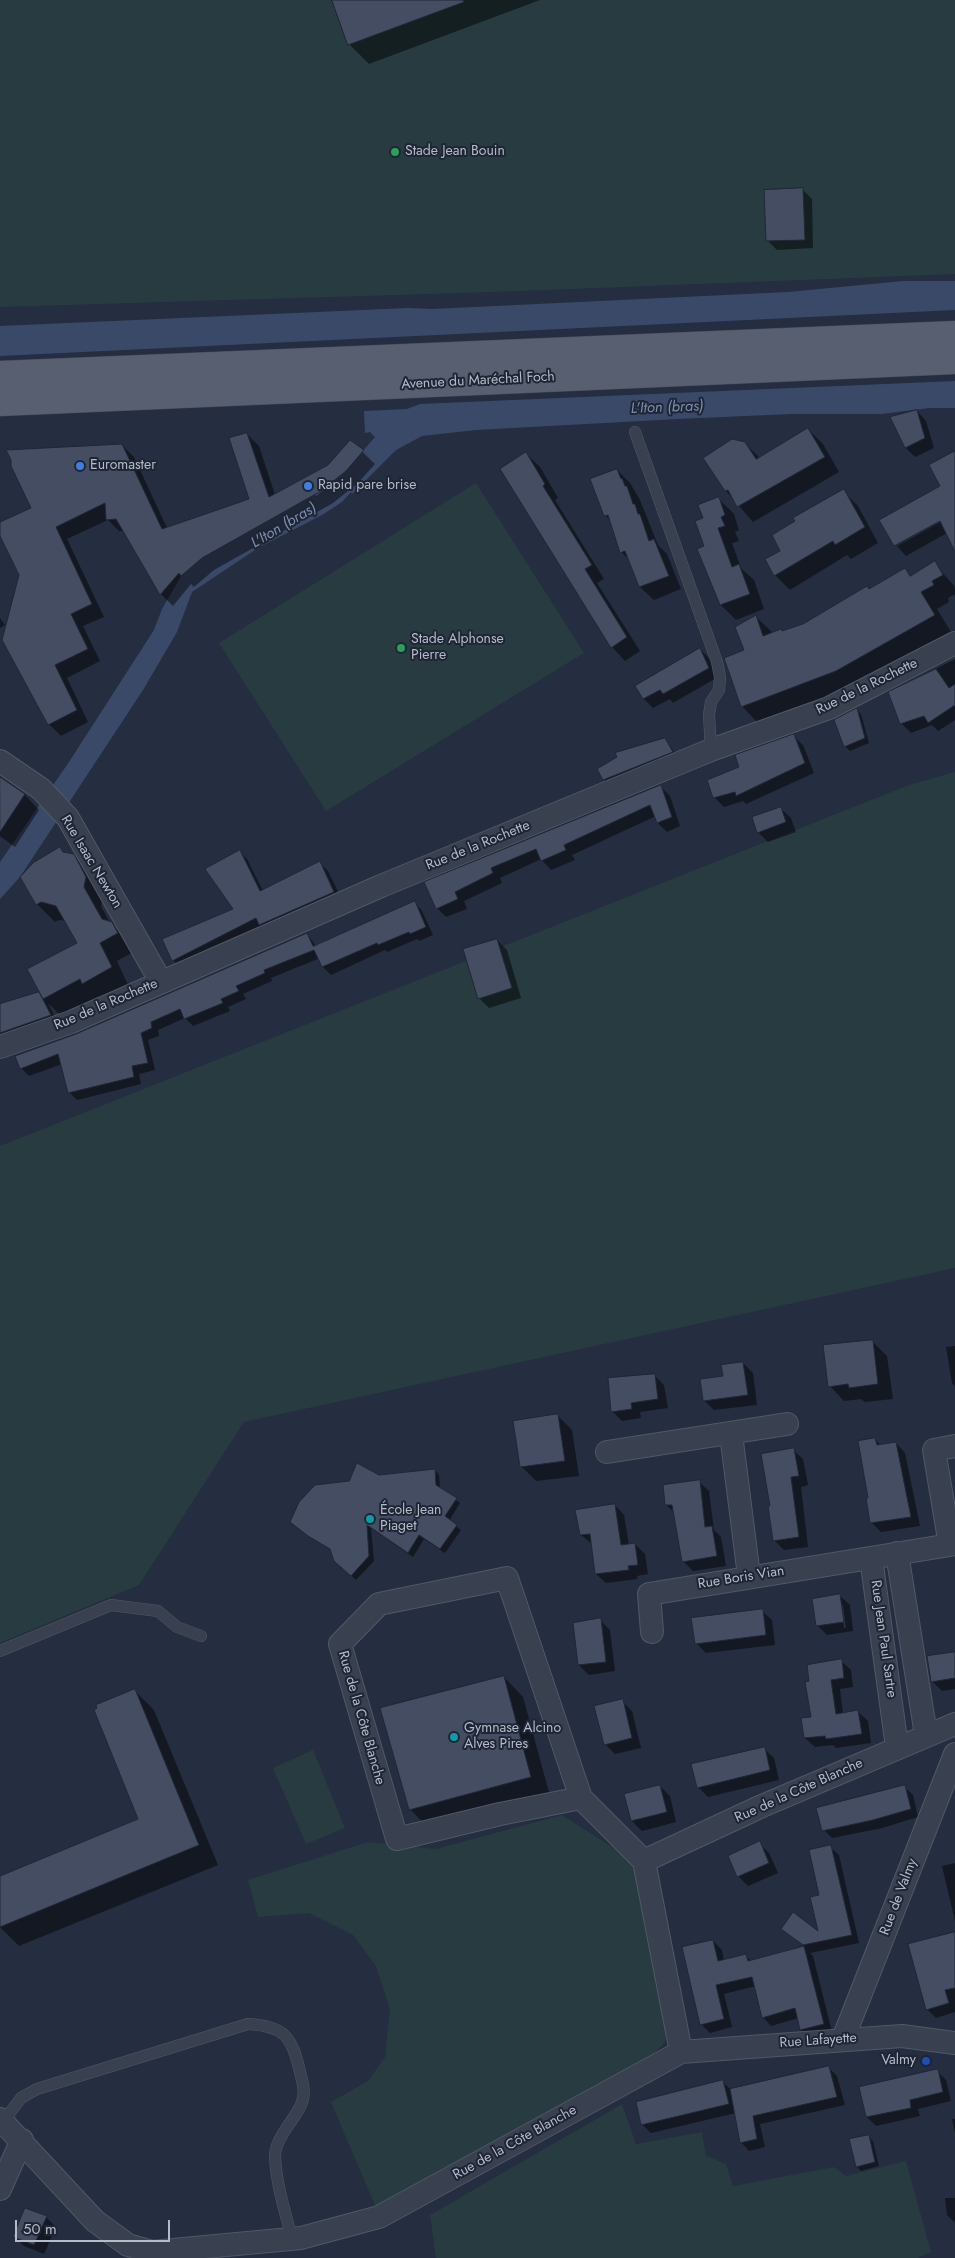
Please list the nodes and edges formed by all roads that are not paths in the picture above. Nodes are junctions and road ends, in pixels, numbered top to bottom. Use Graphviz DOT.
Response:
graph roads {
  1 [pos="955,335"];
  2 [pos="955,360"];
  3 [pos="0,375"];
  4 [pos="0,402"];
  5 [pos="635,432"];
  6 [pos="955,643"];
  7 [pos="711,750"];
  8 [pos="0,761"];
  9 [pos="161,982"];
  10 [pos="0,1046"];
  11 [pos="787,1424"];
  12 [pos="731,1434"];
  13 [pos="955,1446"];
  14 [pos="608,1452"];
  15 [pos="897,1554"];
  16 [pos="871,1558"];
  17 [pos="749,1576"];
  18 [pos="652,1632"];
  19 [pos="201,1636"];
  20 [pos="0,1651"];
  21 [pos="955,1724"];
  22 [pos="926,1735"];
  23 [pos="897,1747"];
  24 [pos="955,1754"];
  25 [pos="582,1798"];
  26 [pos="644,1861"];
  27 [pos="843,2039"];
  28 [pos="955,2043"];
  29 [pos="682,2052"];
  30 [pos="2,2121"];
  31 [pos="22,2140"];
  32 [pos="0,2189"];
  33 [pos="299,2244"];
  34 [pos="152,2255"];
  1 -- 3 [label="main road, Avenue du Maréchal Foch"];
  2 -- 4 [label="main road, Avenue du Maréchal Foch"];
  5 -- 7 [label="lane"];
  6 -- 7 [label="street, Rue de la Rochette"];
  7 -- 9 [label="street, Rue de la Rochette"];
  8 -- 9 [label="street, Rue Isaac Newton"];
  9 -- 10 [label="street, Rue de la Rochette"];
  11 -- 12 [label="street"];
  12 -- 14 [label="street"];
  12 -- 17 [label="street"];
  13 -- 15 [label="street"];
  15 -- 16 [label="street"];
  15 -- 22 [label="street, Rue Jean Paul Sartre"];
  16 -- 17 [label="street, Rue Boris Vian"];
  16 -- 23 [label="street, Rue Jean Paul Sartre"];
  17 -- 18 [label="street, Rue Boris Vian"];
  19 -- 20 [label="lane"];
  21 -- 22 [label="street, Rue de la Côte Blanche"];
  22 -- 23 [label="street, Rue de la Côte Blanche"];
  23 -- 26 [label="street, Rue de la Côte Blanche"];
  24 -- 27 [label="street, Rue de Valmy"];
  25 -- 25 [label="street, Rue de la Côte Blanche"];
  25 -- 26 [label="street, Rue de la Côte Blanche"];
  26 -- 29 [label="street"];
  27 -- 28 [label="street, Rue Lafayette"];
  27 -- 29 [label="street, Rue Lafayette"];
  29 -- 33 [label="street, Rue de la Côte Blanche"];
  30 -- 31 [label="street, Rue de la Côte Blanche"];
  30 -- 33 [label="lane"];
  31 -- 32 [label="street"];
  31 -- 34 [label="street, Rue de la Côte Blanche"];
  33 -- 34 [label="street, Rue de la Côte Blanche"];
}
